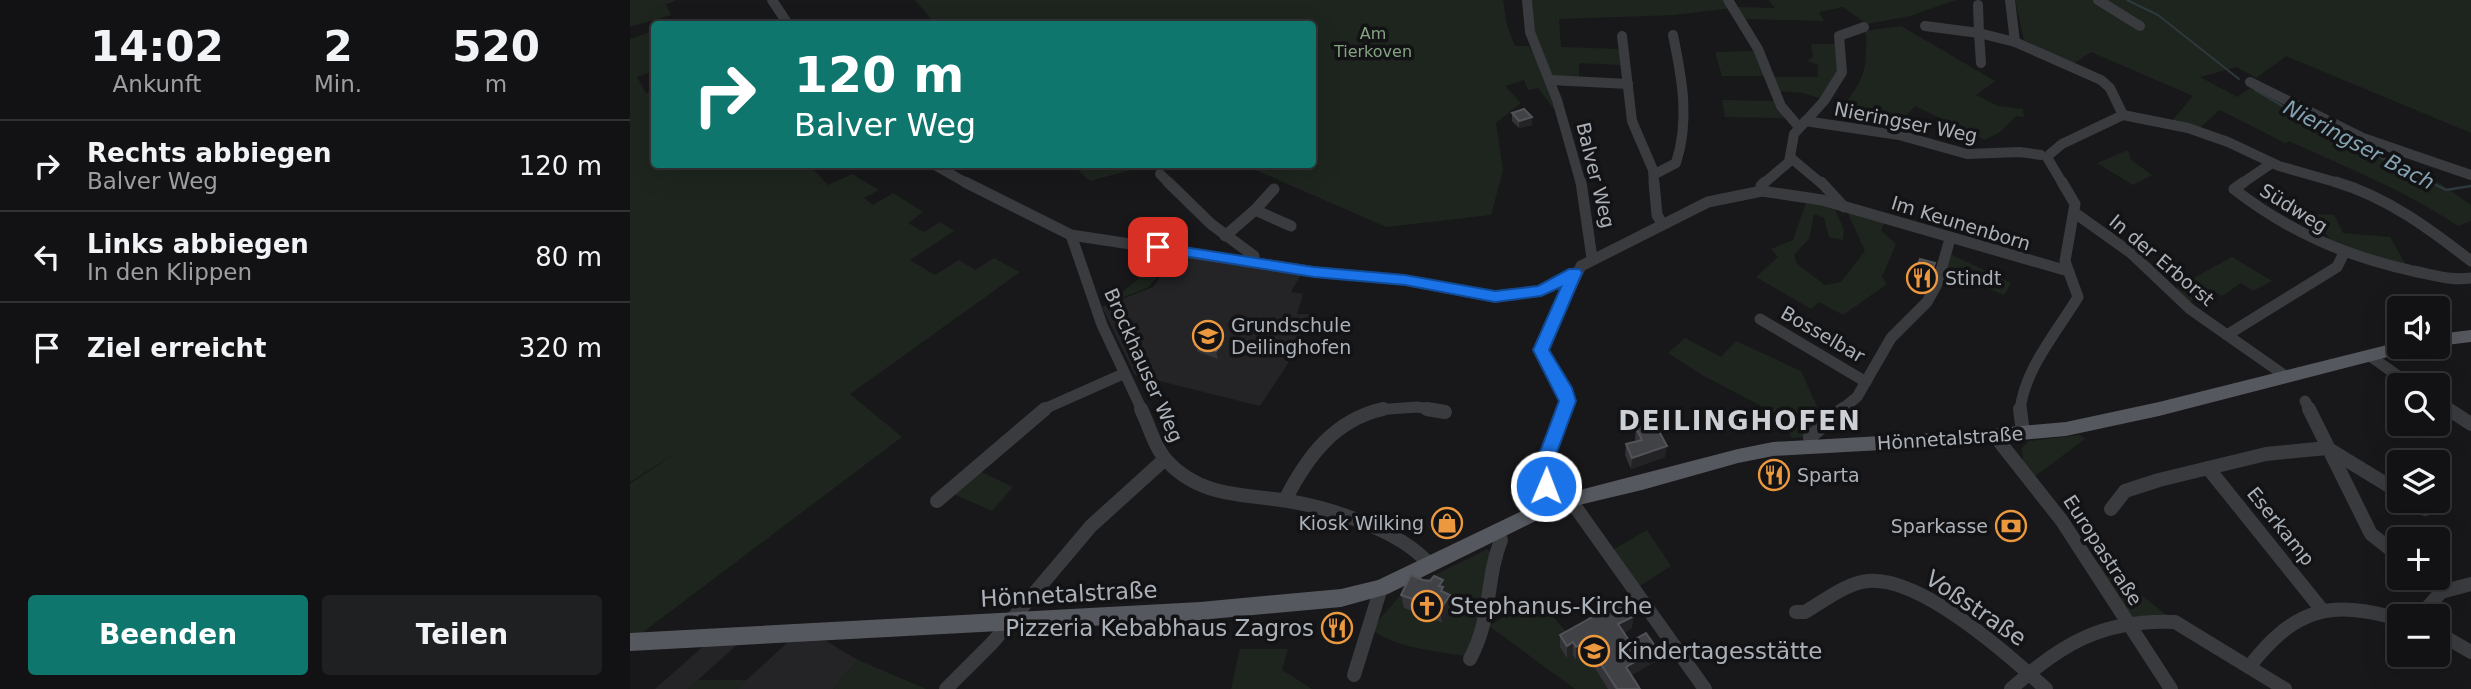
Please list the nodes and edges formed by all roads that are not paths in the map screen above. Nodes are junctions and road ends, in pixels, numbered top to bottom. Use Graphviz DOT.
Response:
graph roads {
  1 [pos="772,0"];
  2 [pos="1527,0"];
  3 [pos="1728,0"];
  4 [pos="2010,0"];
  5 [pos="2098,0"];
  6 [pos="1978,5"];
  7 [pos="786,21"];
  8 [pos="1925,26"];
  9 [pos="2140,26"];
  10 [pos="1864,27"];
  11 [pos="1979,33"];
  12 [pos="1673,35"];
  13 [pos="1622,36"];
  14 [pos="2015,42"];
  15 [pos="1982,63"];
  16 [pos="1551,80"];
  17 [pos="2250,82"];
  18 [pos="1628,84"];
  19 [pos="2123,115"];
  20 [pos="1802,124"];
  21 [pos="2047,156"];
  22 [pos="1791,158"];
  23 [pos="2272,163"];
  24 [pos="940,168"];
  25 [pos="1160,174"];
  26 [pos="1655,174"];
  27 [pos="2471,175"];
  28 [pos="1274,189"];
  29 [pos="1762,191"];
  30 [pos="1844,206"];
  31 [pos="1255,211"];
  32 [pos="2075,213"];
  33 [pos="1662,223"];
  34 [pos="1291,226"];
  35 [pos="1072,235"];
  36 [pos="1225,236"];
  37 [pos="1950,239"];
  38 [pos="2343,255"];
  39 [pos="1592,258"];
  40 [pos="2471,261"];
  41 [pos="1246,262"];
  42 [pos="2068,271"];
  43 [pos="1575,273"];
  44 [pos="2471,278"];
  45 [pos="1760,319"];
  46 [pos="2227,335"];
  47 [pos="2471,336"];
  48 [pos="2450,339"];
  49 [pos="2387,351"];
  50 [pos="2370,356"];
  51 [pos="2394,373"];
  52 [pos="1123,374"];
  53 [pos="2287,377"];
  54 [pos="1866,382"];
  55 [pos="2305,401"];
  56 [pos="2450,410"];
  57 [pos="1445,412"];
  58 [pos="2471,424"];
  59 [pos="2023,433"];
  60 [pos="1995,436"];
  61 [pos="1812,446"];
  62 [pos="2327,448"];
  63 [pos="1165,459"];
  64 [pos="2208,468"];
  65 [pos="2387,485"];
  66 [pos="1285,500"];
  67 [pos="1562,500"];
  68 [pos="937,501"];
  69 [pos="2111,509"];
  70 [pos="1496,532"];
  71 [pos="2387,547"];
  72 [pos="1429,564"];
  73 [pos="2471,584"];
  74 [pos="2450,586"];
  75 [pos="1381,587"];
  76 [pos="2441,590"];
  77 [pos="2426,604"];
  78 [pos="2322,610"];
  79 [pos="1796,612"];
  80 [pos="2387,616"];
  81 [pos="1009,622"];
  82 [pos="2127,626"];
  83 [pos="2450,641"];
  84 [pos="630,642"];
  85 [pos="2471,652"];
  86 [pos="1470,659"];
  87 [pos="2249,667"];
  88 [pos="2029,673"];
  89 [pos="1353,675"];
  90 [pos="946,689"];
  91 [pos="1705,689"];
  92 [pos="2011,689"];
  93 [pos="2046,689"];
  94 [pos="2171,689"];
  95 [pos="2285,689"];
  1 -- 7 [label="street"];
  2 -- 16 [label="street, Balver Weg"];
  3 -- 20 [label="street"];
  4 -- 14 [label="street"];
  5 -- 9 [label="street"];
  6 -- 11 [label="street"];
  8 -- 11 [label="street"];
  10 -- 20 [label="street"];
  11 -- 14 [label="street"];
  11 -- 15 [label="street"];
  12 -- 26 [label="street"];
  13 -- 18 [label="street"];
  14 -- 19 [label="street"];
  16 -- 18 [label="street"];
  16 -- 39 [label="street, Balver Weg"];
  17 -- 27 [label="street"];
  18 -- 26 [label="street"];
  19 -- 21 [label="street"];
  19 -- 23 [label="street"];
  20 -- 21 [label="street, Nieringser Weg"];
  20 -- 22 [label="street"];
  21 -- 32 [label="street"];
  22 -- 29 [label="street"];
  22 -- 30 [label="street, Im Keunenborn"];
  23 -- 38 [label="street, Südweg"];
  23 -- 40 [label="street"];
  24 -- 35 [label="street"];
  25 -- 36 [label="street"];
  26 -- 33 [label="street"];
  28 -- 31 [label="street"];
  29 -- 30 [label="street, Im Keunenborn"];
  29 -- 33 [label="street, Im Keunenborn"];
  30 -- 37 [label="street, Im Keunenborn"];
  31 -- 34 [label="street"];
  31 -- 36 [label="street"];
  32 -- 42 [label="street"];
  32 -- 46 [label="street, In der Erborst"];
  33 -- 39 [label="street, Im Keunenborn"];
  35 -- 41 [label="street"];
  35 -- 52 [label="street, Brockhauser Weg"];
  36 -- 41 [label="street"];
  37 -- 42 [label="street, Im Keunenborn"];
  37 -- 54 [label="street, Bosselbar"];
  38 -- 44 [label="street, Südweg"];
  38 -- 46 [label="street, Südweg"];
  39 -- 43 [label="street, Balver Weg"];
  41 -- 43 [label="street"];
  42 -- 59 [label="street"];
  43 -- 67 [label="street, Balver Weg"];
  45 -- 54 [label="street, Bosselbar"];
  46 -- 53 [label="street, In der Erborst"];
  47 -- 48 [label="main road"];
  49 -- 50 [label="main road, Hönnetalstraße"];
  50 -- 51 [label="street"];
  50 -- 53 [label="main road, Hönnetalstraße"];
  52 -- 63 [label="street, Brockhauser Weg"];
  52 -- 68 [label="street"];
  53 -- 59 [label="main road, Hönnetalstraße"];
  54 -- 61 [label="street, Bosselbar"];
  55 -- 62 [label="street"];
  56 -- 58 [label="street"];
  57 -- 66 [label="street"];
  59 -- 60 [label="main road, Hönnetalstraße"];
  60 -- 61 [label="main road, Hönnetalstraße"];
  60 -- 82 [label="street, Europastraße"];
  61 -- 67 [label="main road, Hönnetalstraße"];
  62 -- 64 [label="street, Eserkamp"];
  62 -- 65 [label="street"];
  62 -- 71 [label="street"];
  63 -- 66 [label="street, Brockhauser Weg"];
  63 -- 81 [label="street"];
  64 -- 69 [label="street, Eserkamp"];
  64 -- 78 [label="street, Eserkamp"];
  66 -- 72 [label="street, Brockhauser Weg"];
  67 -- 70 [label="main road, Hönnetalstraße"];
  67 -- 91 [label="street"];
  70 -- 72 [label="main road, Hönnetalstraße"];
  70 -- 86 [label="street"];
  72 -- 75 [label="main road, Hönnetalstraße"];
  73 -- 74 [label="street"];
  75 -- 81 [label="main road, Hönnetalstraße"];
  75 -- 89 [label="street"];
  76 -- 77 [label="street"];
  78 -- 80 [label="street"];
  78 -- 87 [label="street"];
  79 -- 88 [label="street, Voßstraße"];
  81 -- 84 [label="main road, Hönnetalstraße"];
  81 -- 90 [label="street"];
  82 -- 87 [label="street"];
  82 -- 88 [label="street"];
  82 -- 94 [label="street, Europastraße"];
  83 -- 85 [label="street"];
  87 -- 95 [label="street"];
  88 -- 92 [label="street"];
  88 -- 93 [label="street, Voßstraße"];
}
